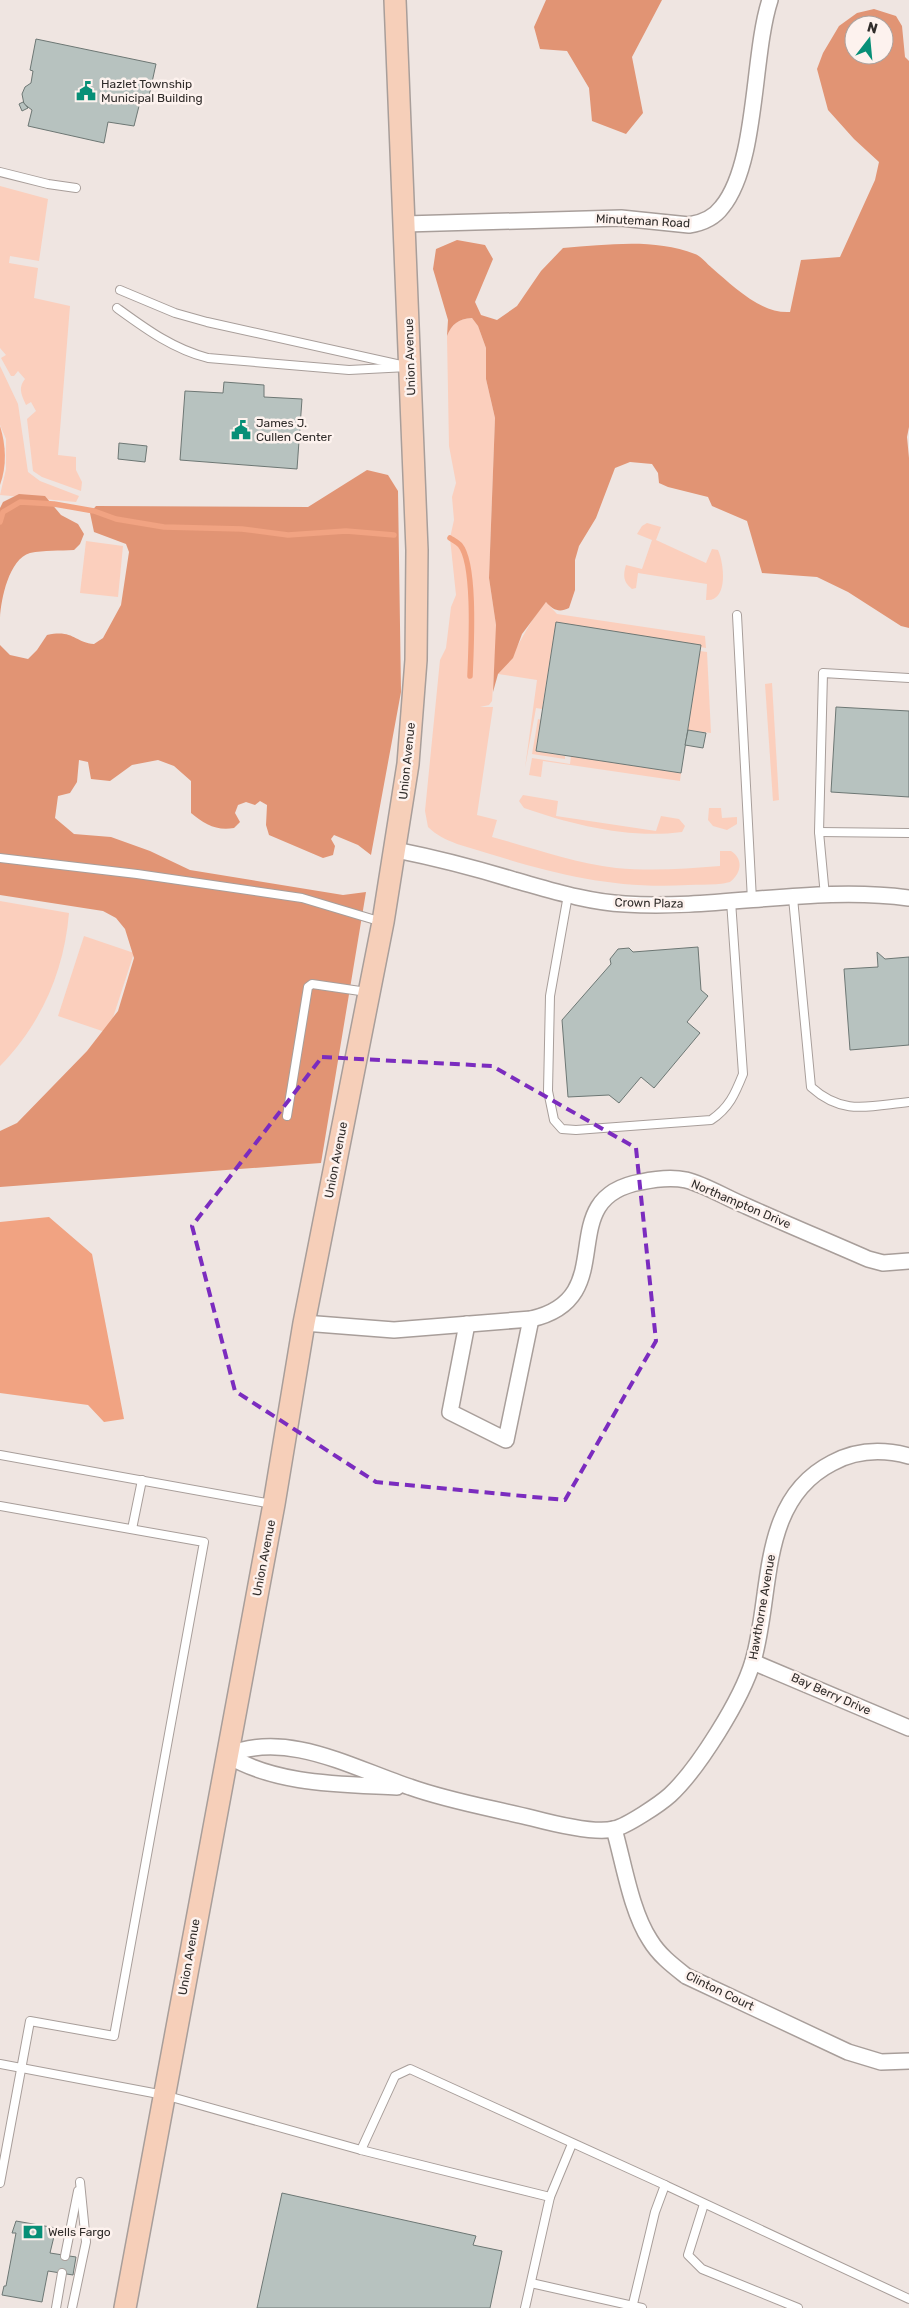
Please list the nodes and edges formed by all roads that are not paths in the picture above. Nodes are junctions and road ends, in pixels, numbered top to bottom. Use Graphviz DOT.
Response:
graph roads {
  1 [pos="395,0"];
  2 [pos="770,0"];
  3 [pos="0,172"];
  4 [pos="76,188"];
  5 [pos="405,224"];
  6 [pos="120,290"];
  7 [pos="117,308"];
  8 [pos="410,367"];
  9 [pos="737,615"];
  10 [pos="909,678"];
  11 [pos="818,832"];
  12 [pos="909,833"];
  13 [pos="396,850"];
  14 [pos="0,858"];
  15 [pos="568,895"];
  16 [pos="824,896"];
  17 [pos="793,898"];
  18 [pos="909,898"];
  19 [pos="752,900"];
  20 [pos="731,901"];
  21 [pos="383,922"];
  22 [pos="369,992"];
  23 [pos="909,1102"];
  24 [pos="287,1116"];
  25 [pos="909,1261"];
  26 [pos="530,1319"];
  27 [pos="304,1323"];
  28 [pos="467,1324"];
  29 [pos="0,1455"];
  30 [pos="909,1456"];
  31 [pos="142,1480"];
  32 [pos="274,1504"];
  33 [pos="0,1506"];
  34 [pos="132,1529"];
  35 [pos="753,1662"];
  36 [pos="909,1728"];
  37 [pos="227,1755"];
  38 [pos="411,1788"];
  39 [pos="614,1829"];
  40 [pos="909,2061"];
  41 [pos="0,2064"];
  42 [pos="22,2068"];
  43 [pos="164,2095"];
  44 [pos="572,2144"];
  45 [pos="361,2150"];
  46 [pos="0,2183"];
  47 [pos="665,2185"];
  48 [pos="550,2197"];
  49 [pos="704,2204"];
  50 [pos="65,2256"];
  51 [pos="62,2273"];
  52 [pos="531,2283"];
  53 [pos="909,2299"];
  54 [pos="632,2307"];
  55 [pos="56,2308"];
  56 [pos="72,2308"];
  57 [pos="125,2308"];
  58 [pos="525,2308"];
  59 [pos="642,2308"];
  60 [pos="798,2308"];
  1 -- 5 [label="street, Union Avenue"];
  2 -- 5 [label="street, Minuteman Road"];
  3 -- 4 [label="lane"];
  5 -- 8 [label="street, Union Avenue"];
  6 -- 8 [label="lane"];
  7 -- 8 [label="lane"];
  8 -- 13 [label="street, Union Avenue"];
  9 -- 19 [label="lane"];
  10 -- 11 [label="lane"];
  11 -- 12 [label="lane"];
  11 -- 16 [label="lane"];
  13 -- 15 [label="street, Crown Plaza"];
  13 -- 21 [label="street, Union Avenue"];
  14 -- 21 [label="lane"];
  15 -- 20 [label="street, Crown Plaza"];
  15 -- 20 [label="lane"];
  16 -- 17 [label="street, Crown Plaza"];
  16 -- 18 [label="street, Crown Plaza"];
  17 -- 19 [label="street, Crown Plaza"];
  17 -- 23 [label="lane"];
  19 -- 20 [label="street, Crown Plaza"];
  21 -- 22 [label="street, Union Avenue"];
  22 -- 24 [label="lane"];
  22 -- 27 [label="street, Union Avenue"];
  25 -- 26 [label="street, Northampton Drive"];
  26 -- 28 [label="street, Northampton Drive"];
  26 -- 28 [label="street"];
  27 -- 28 [label="street, Northampton Drive"];
  27 -- 32 [label="street, Union Avenue"];
  29 -- 31 [label="lane"];
  30 -- 35 [label="street, Hawthorne Avenue"];
  31 -- 32 [label="lane"];
  31 -- 34 [label="lane"];
  32 -- 37 [label="street, Union Avenue"];
  33 -- 34 [label="lane"];
  34 -- 42 [label="lane"];
  35 -- 36 [label="street, Bay Berry Drive"];
  35 -- 39 [label="street, Hawthorne Avenue"];
  37 -- 38 [label="street"];
  37 -- 38 [label="street"];
  37 -- 43 [label="street, Union Avenue"];
  38 -- 39 [label="street"];
  39 -- 40 [label="street, Clinton Court"];
  41 -- 42 [label="lane"];
  42 -- 43 [label="lane"];
  42 -- 46 [label="lane"];
  43 -- 45 [label="lane"];
  43 -- 57 [label="street, Union Avenue"];
  44 -- 45 [label="lane"];
  44 -- 47 [label="lane"];
  44 -- 48 [label="lane"];
  45 -- 48 [label="lane"];
  47 -- 49 [label="lane"];
  47 -- 54 [label="lane"];
  48 -- 52 [label="lane"];
  49 -- 53 [label="lane"];
  49 -- 60 [label="lane"];
  50 -- 56 [label="lane"];
  51 -- 55 [label="lane"];
  52 -- 54 [label="lane"];
  52 -- 58 [label="lane"];
  54 -- 59 [label="lane"];
}
